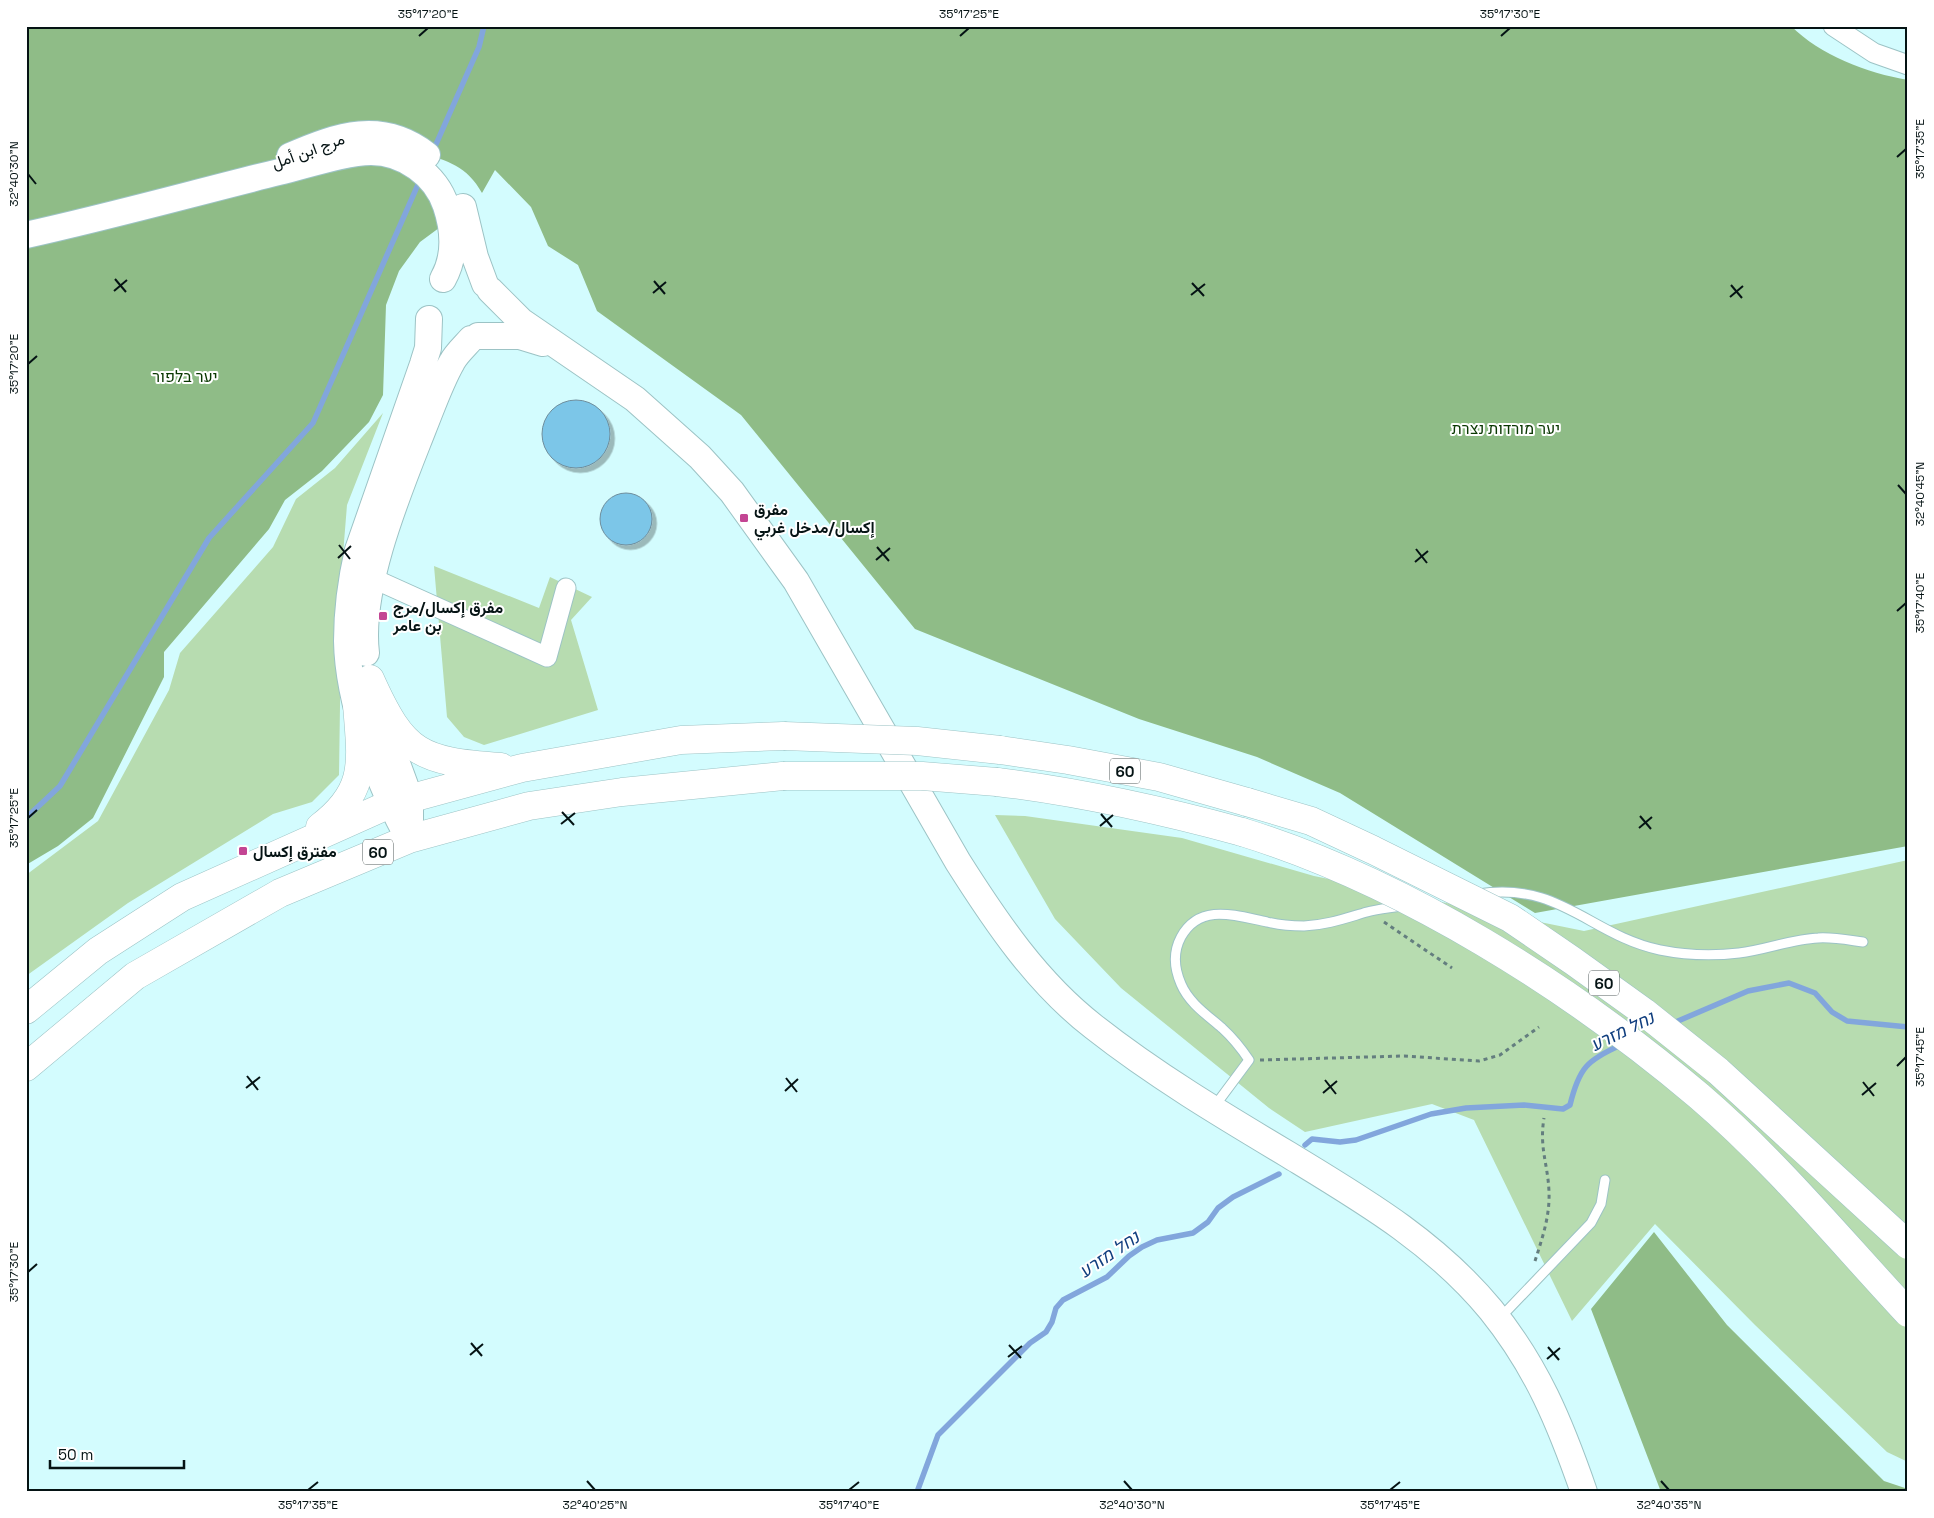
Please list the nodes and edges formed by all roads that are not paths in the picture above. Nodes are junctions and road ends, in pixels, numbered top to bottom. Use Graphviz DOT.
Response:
graph roads {
  1 [pos="1833,26"];
  2 [pos="1908,66"];
  3 [pos="224,186"];
  4 [pos="26,235"];
  5 [pos="443,278"];
  6 [pos="487,287"];
  7 [pos="429,319"];
  8 [pos="475,338"];
  9 [pos="571,355"];
  10 [pos="372,578"];
  11 [pos="566,588"];
  12 [pos="370,680"];
  13 [pos="357,704"];
  14 [pos="522,768"];
  15 [pos="400,802"];
  16 [pos="409,839"];
  17 [pos="292,848"];
  18 [pos="1451,898"];
  19 [pos="1432,901"];
  20 [pos="1863,942"];
  21 [pos="26,1010"];
  22 [pos="26,1067"];
  23 [pos="1213,1109"];
  24 [pos="1605,1180"];
  25 [pos="1908,1245"];
  26 [pos="1908,1313"];
  27 [pos="1498,1320"];
  28 [pos="1584,1492"];
  1 -- 2 [label="street"];
  3 -- 4 [label="main road, مرج ابن أمل"];
  3 -- 5 [label="main road, مرج ابن أمل"];
  3 -- 6 [label="main road, مرج ابن أمل"];
  5 -- 6 [label="main road"];
  5 -- 7 [label="main road"];
  6 -- 8 [label="main road"];
  6 -- 9 [label="main road"];
  7 -- 8 [label="main road"];
  7 -- 13 [label="main road"];
  8 -- 9 [label="main road"];
  8 -- 10 [label="main road"];
  9 -- 23 [label="main road"];
  10 -- 11 [label="street"];
  10 -- 12 [label="main road"];
  12 -- 14 [label="highway"];
  12 -- 15 [label="main road"];
  13 -- 15 [label="main road"];
  13 -- 17 [label="highway"];
  14 -- 15 [label="highway, 60"];
  14 -- 25 [label="highway, 60, bridge"];
  15 -- 16 [label="main road"];
  15 -- 17 [label="highway, 60"];
  16 -- 22 [label="highway, 60"];
  16 -- 26 [label="highway, 60, bridge"];
  17 -- 21 [label="highway, 60"];
  18 -- 20 [label="lane"];
  19 -- 23 [label="lane"];
  23 -- 27 [label="main road"];
  24 -- 27 [label="lane"];
  27 -- 28 [label="main road"];
}
